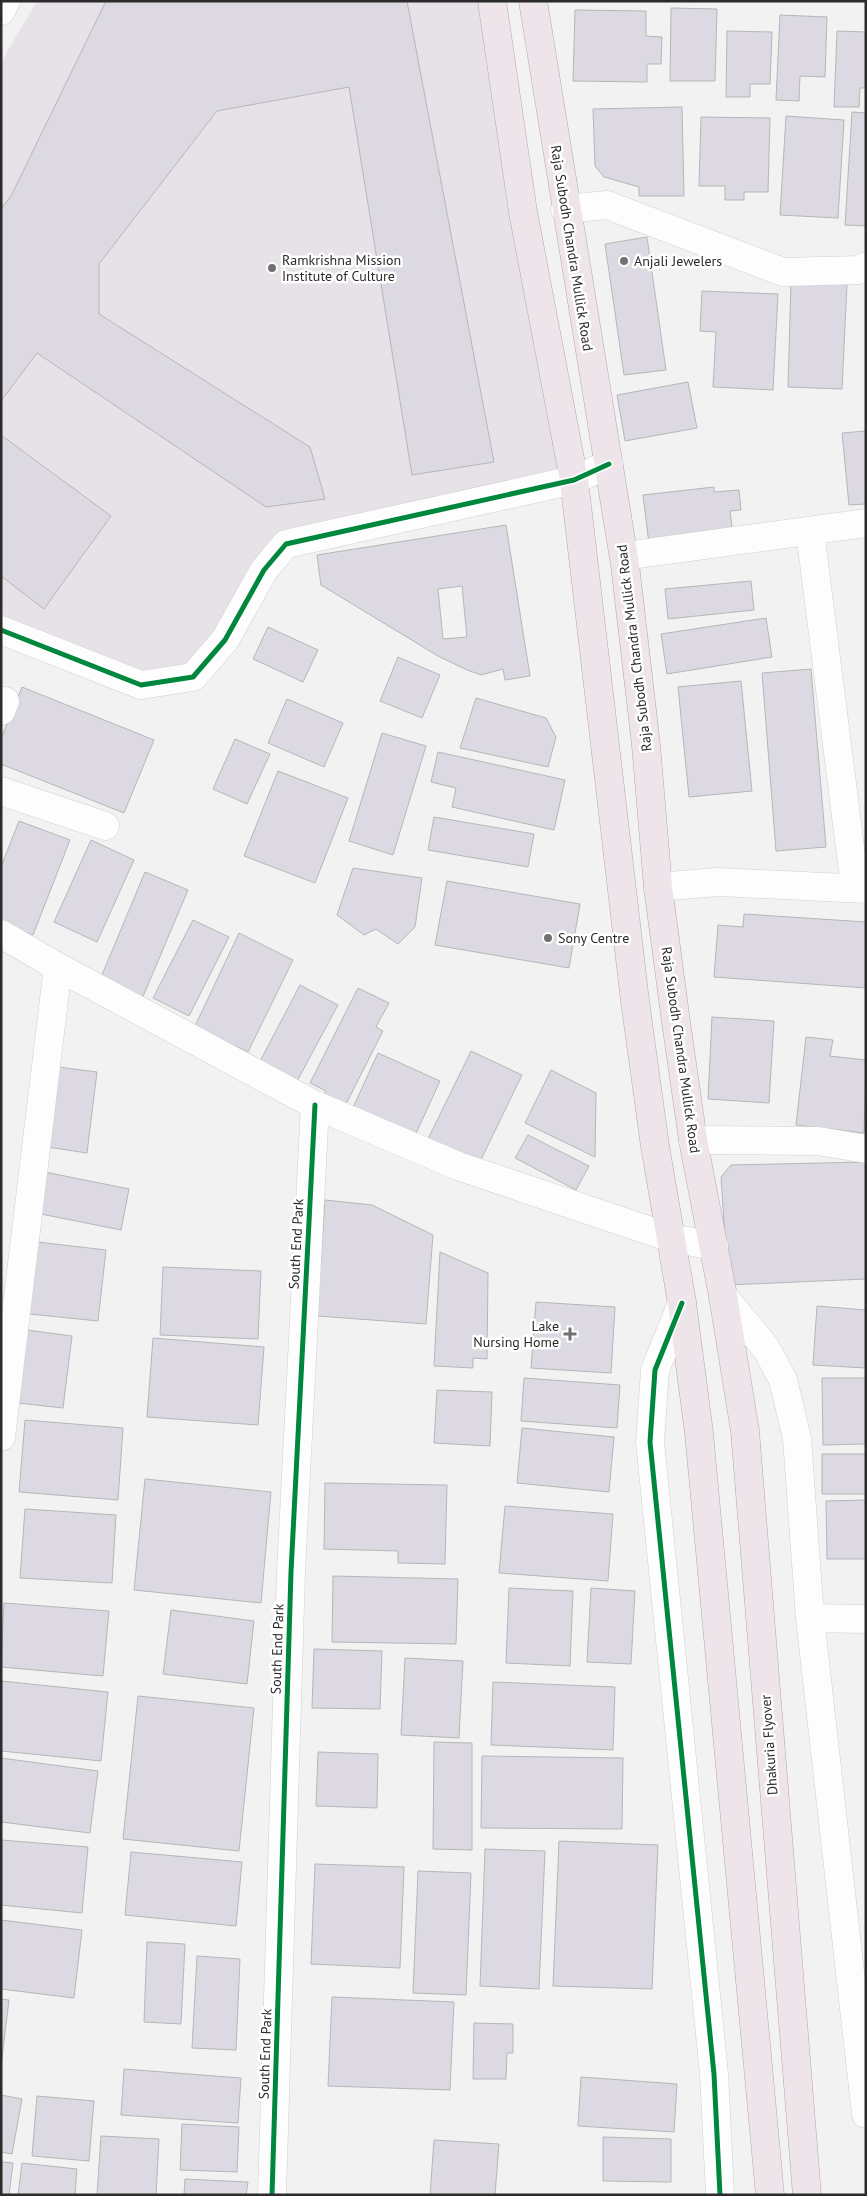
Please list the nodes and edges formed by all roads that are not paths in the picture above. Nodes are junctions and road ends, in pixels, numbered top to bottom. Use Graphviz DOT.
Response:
graph roads {
  1 [pos="6,1"];
  2 [pos="492,1"];
  3 [pos="532,1"];
  4 [pos="1,11"];
  5 [pos="565,209"];
  6 [pos="866,266"];
  7 [pos="608,464"];
  8 [pos="574,480"];
  9 [pos="866,523"];
  10 [pos="810,531"];
  11 [pos="624,556"];
  12 [pos="1,630"];
  13 [pos="1,791"];
  14 [pos="105,826"];
  15 [pos="658,887"];
  16 [pos="861,888"];
  17 [pos="1,934"];
  18 [pos="58,967"];
  19 [pos="315,1105"];
  20 [pos="693,1140"];
  21 [pos="866,1149"];
  22 [pos="671,1238"];
  23 [pos="714,1246"];
  24 [pos="723,1296"];
  25 [pos="682,1303"];
  26 [pos="1,1437"];
  27 [pos="810,1618"];
  28 [pos="866,1619"];
  29 [pos="865,2101"];
  30 [pos="272,2195"];
  31 [pos="720,2195"];
  32 [pos="770,2195"];
  33 [pos="807,2195"];
  1 -- 4 [label="street"];
  2 -- 8 [label="main road"];
  3 -- 5 [label="main road, Raja Subodh Chandra Mullick Road"];
  5 -- 6 [label="street"];
  5 -- 7 [label="main road, Raja Subodh Chandra Mullick Road"];
  7 -- 8 [label="street"];
  7 -- 11 [label="main road, Raja Subodh Chandra Mullick Road"];
  8 -- 12 [label="street"];
  8 -- 22 [label="main road"];
  9 -- 10 [label="street"];
  10 -- 11 [label="street"];
  10 -- 16 [label="street"];
  11 -- 15 [label="main road, Raja Subodh Chandra Mullick Road"];
  13 -- 14 [label="street"];
  15 -- 16 [label="street"];
  15 -- 20 [label="main road, Raja Subodh Chandra Mullick Road"];
  17 -- 18 [label="street"];
  18 -- 19 [label="street"];
  18 -- 26 [label="street"];
  19 -- 22 [label="street"];
  19 -- 30 [label="street, South End Park"];
  20 -- 21 [label="street"];
  20 -- 23 [label="main road, Raja Subodh Chandra Mullick Road"];
  22 -- 23 [label="street"];
  22 -- 25 [label="main road"];
  23 -- 24 [label="main road, Raja Subodh Chandra Mullick Road"];
  24 -- 27 [label="street"];
  24 -- 33 [label="main road, Dhakuria Flyover"];
  25 -- 31 [label="street"];
  25 -- 32 [label="main road"];
  27 -- 28 [label="street"];
  27 -- 29 [label="street"];
}
